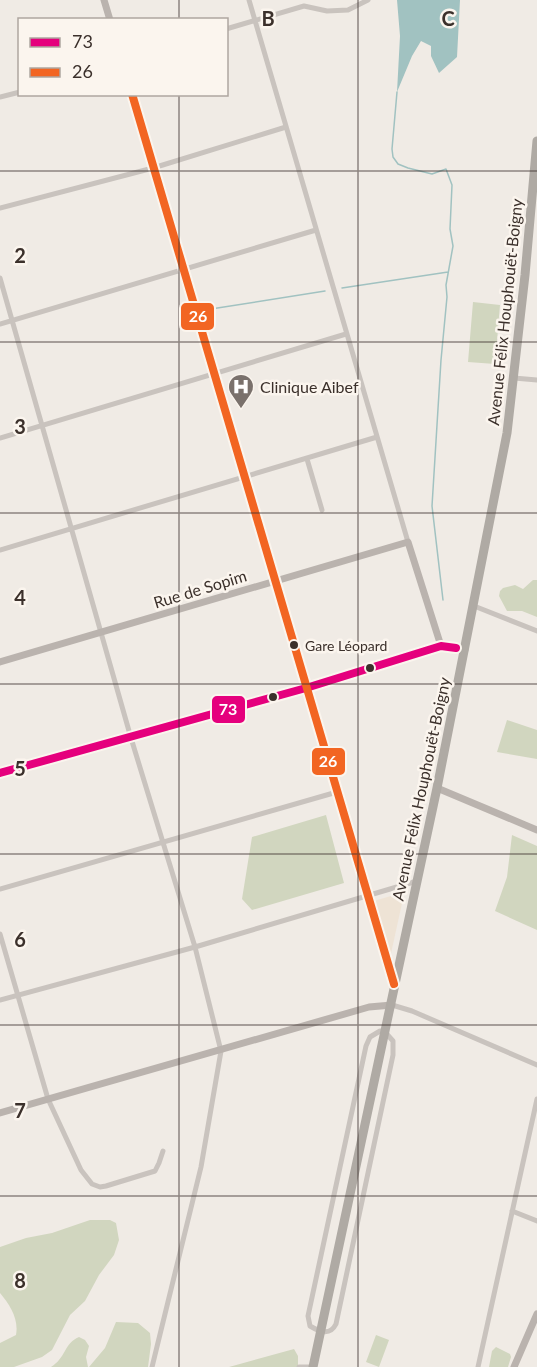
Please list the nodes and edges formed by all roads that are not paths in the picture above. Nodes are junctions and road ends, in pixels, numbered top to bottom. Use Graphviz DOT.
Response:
graph roads {
  1 [pos="104,0"];
  2 [pos="249,0"];
  3 [pos="368,0"];
  4 [pos="109,18"];
  5 [pos="255,20"];
  6 [pos="228,28"];
  7 [pos="18,92"];
  8 [pos="133,96"];
  9 [pos="0,97"];
  10 [pos="286,127"];
  11 [pos="537,141"];
  12 [pos="153,168"];
  13 [pos="0,208"];
  14 [pos="316,230"];
  15 [pos="533,237"];
  16 [pos="184,271"];
  17 [pos="0,278"];
  18 [pos="12,320"];
  19 [pos="0,324"];
  20 [pos="346,334"];
  21 [pos="214,373"];
  22 [pos="514,378"];
  23 [pos="537,380"];
  24 [pos="43,426"];
  25 [pos="377,437"];
  26 [pos="0,438"];
  27 [pos="307,459"];
  28 [pos="244,477"];
  29 [pos="322,510"];
  30 [pos="72,529"];
  31 [pos="408,542"];
  32 [pos="0,550"];
  33 [pos="275,581"];
  34 [pos="474,606"];
  35 [pos="537,631"];
  36 [pos="102,633"];
  37 [pos="441,646"];
  38 [pos="465,650"];
  39 [pos="0,662"];
  40 [pos="306,688"];
  41 [pos="131,738"];
  42 [pos="0,773"];
  43 [pos="437,788"];
  44 [pos="337,792"];
  45 [pos="537,830"];
  46 [pos="163,843"];
  47 [pos="417,881"];
  48 [pos="0,889"];
  49 [pos="368,897"];
  50 [pos="0,934"];
  51 [pos="195,947"];
  52 [pos="394,987"];
  53 [pos="17,995"];
  54 [pos="0,1000"];
  55 [pos="392,1005"];
  56 [pos="385,1032"];
  57 [pos="222,1051"];
  58 [pos="537,1065"];
  59 [pos="48,1099"];
  60 [pos="537,1099"];
  61 [pos="0,1113"];
  62 [pos="162,1151"];
  63 [pos="512,1212"];
  64 [pos="537,1221"];
  65 [pos="537,1314"];
  66 [pos="320,1332"];
  67 [pos="152,1367"];
  68 [pos="299,1367"];
  69 [pos="313,1367"];
  70 [pos="478,1367"];
  71 [pos="514,1367"];
  1 -- 4 [label="street"];
  2 -- 5 [label="street"];
  3 -- 5 [label="street"];
  5 -- 6 [label="street"];
  5 -- 10 [label="street"];
  7 -- 9 [label="street"];
  8 -- 12 [label="street"];
  10 -- 12 [label="street"];
  10 -- 14 [label="street"];
  11 -- 15 [label="highway, Avenue Félix Houphouët-Boigny"];
  12 -- 13 [label="street"];
  12 -- 16 [label="street"];
  14 -- 16 [label="street"];
  14 -- 20 [label="street"];
  15 -- 22 [label="highway, Avenue Félix Houphouët-Boigny"];
  16 -- 18 [label="street"];
  16 -- 21 [label="street"];
  17 -- 18 [label="street"];
  18 -- 19 [label="street"];
  18 -- 24 [label="street"];
  20 -- 21 [label="street"];
  20 -- 25 [label="street"];
  21 -- 24 [label="street"];
  21 -- 28 [label="street"];
  22 -- 23 [label="street"];
  22 -- 34 [label="highway, Avenue Félix Houphouët-Boigny"];
  24 -- 26 [label="street"];
  24 -- 30 [label="street"];
  25 -- 27 [label="street"];
  25 -- 31 [label="street"];
  27 -- 28 [label="street"];
  27 -- 29 [label="street"];
  28 -- 30 [label="street"];
  28 -- 33 [label="street"];
  30 -- 32 [label="street"];
  30 -- 36 [label="street"];
  31 -- 33 [label="street, Rue de Sopim"];
  31 -- 37 [label="street"];
  33 -- 36 [label="street, Rue de Sopim"];
  33 -- 40 [label="street"];
  34 -- 35 [label="street"];
  34 -- 38 [label="highway, Avenue Félix Houphouët-Boigny"];
  36 -- 39 [label="street, Rue de Sopim"];
  36 -- 41 [label="street"];
  37 -- 38 [label="street"];
  37 -- 40 [label="street"];
  38 -- 43 [label="highway, Avenue Félix Houphouët-Boigny"];
  40 -- 41 [label="street"];
  40 -- 44 [label="street"];
  41 -- 42 [label="street"];
  41 -- 46 [label="street"];
  43 -- 45 [label="street"];
  43 -- 47 [label="highway, Avenue Félix Houphouët-Boigny"];
  44 -- 46 [label="street"];
  44 -- 49 [label="street"];
  46 -- 48 [label="street"];
  46 -- 51 [label="street"];
  47 -- 49 [label="street"];
  47 -- 52 [label="highway, Avenue Félix Houphouët-Boigny"];
  49 -- 51 [label="street"];
  49 -- 52 [label="street"];
  50 -- 53 [label="street"];
  51 -- 53 [label="street"];
  51 -- 57 [label="street"];
  52 -- 55 [label="highway, Avenue Félix Houphouët-Boigny"];
  53 -- 54 [label="street"];
  53 -- 59 [label="street"];
  55 -- 56 [label="highway, Avenue Félix Houphouët-Boigny"];
  55 -- 57 [label="street"];
  55 -- 58 [label="street"];
  56 -- 66 [label="highway, Avenue Félix Houphouët-Boigny"];
  56 -- 66 [label="street"];
  56 -- 66 [label="street"];
  57 -- 59 [label="street"];
  57 -- 67 [label="street"];
  59 -- 61 [label="street"];
  59 -- 62 [label="street"];
  60 -- 63 [label="street"];
  63 -- 64 [label="street"];
  63 -- 70 [label="street"];
  65 -- 71 [label="street"];
  66 -- 69 [label="highway, Avenue Félix Houphouët-Boigny"];
  68 -- 69 [label="street"];
}
